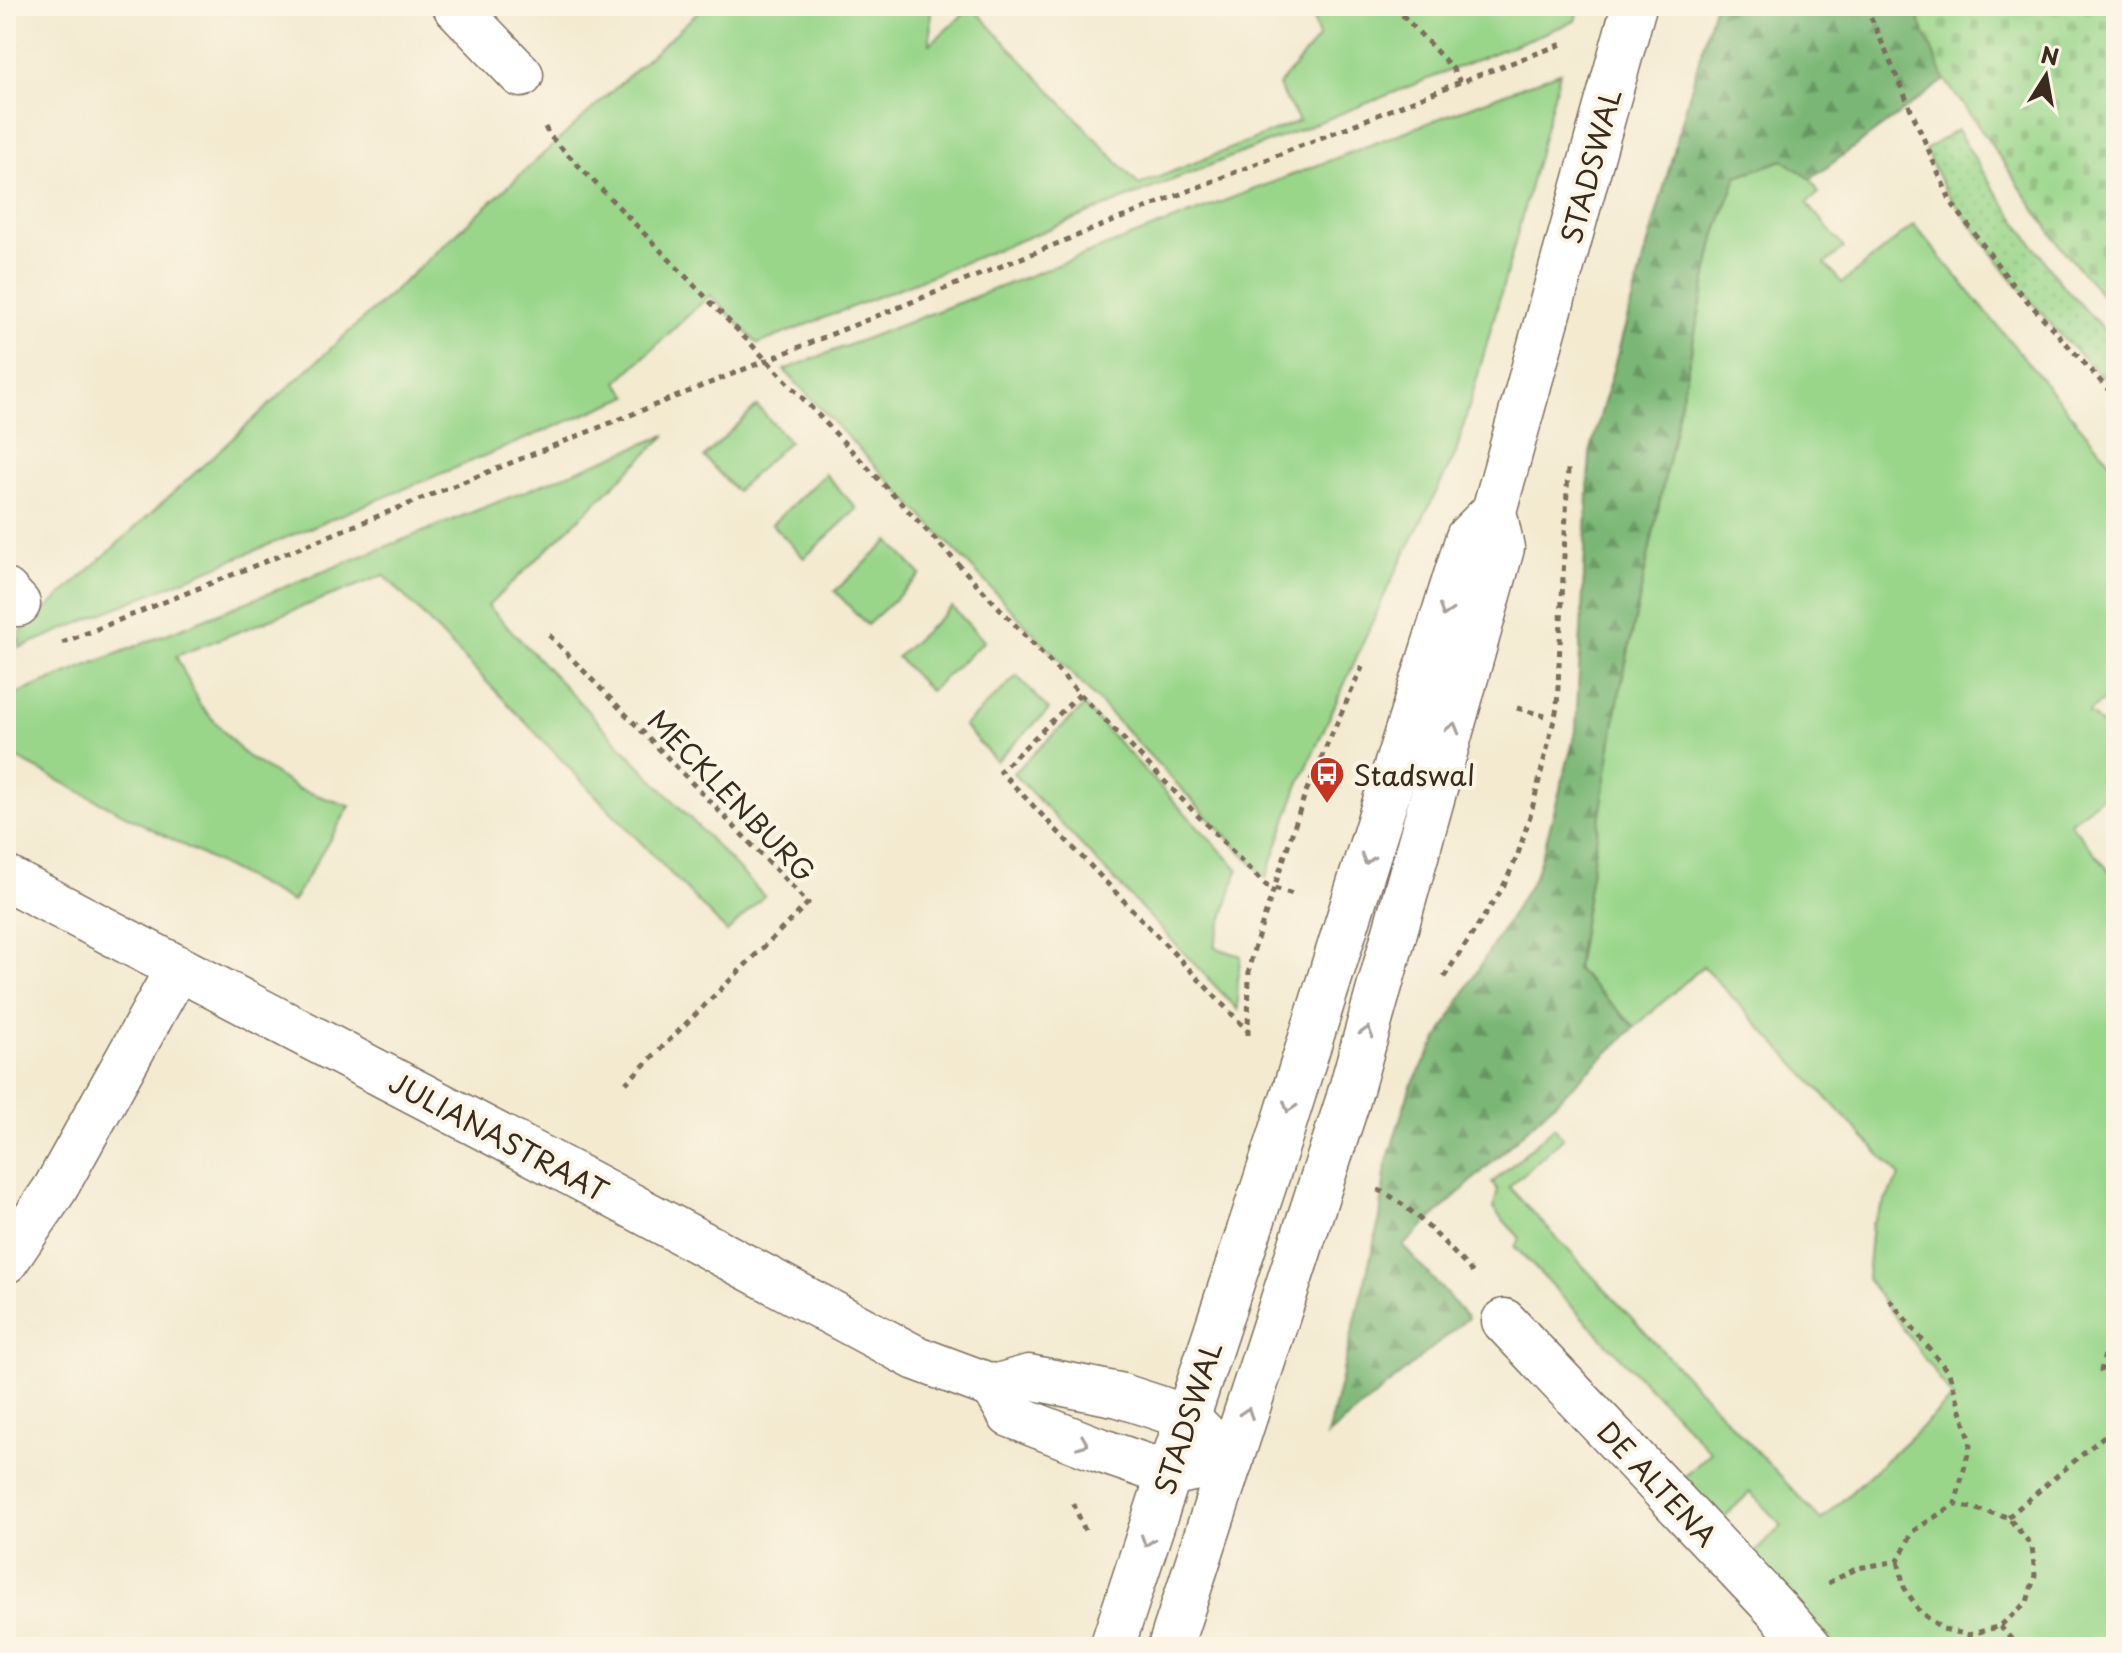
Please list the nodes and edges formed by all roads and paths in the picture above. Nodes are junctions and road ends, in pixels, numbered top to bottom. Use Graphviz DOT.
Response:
graph roads {
  1 [pos="455,6"];
  2 [pos="1394,6"];
  3 [pos="1634,6"];
  4 [pos="1866,6"];
  5 [pos="1569,41"];
  6 [pos="521,75"];
  7 [pos="1460,82"];
  8 [pos="766,360"];
  9 [pos="2116,398"];
  10 [pos="1494,511"];
  11 [pos="549,635"];
  12 [pos="56,645"];
  13 [pos="1080,694"];
  14 [pos="1516,708"];
  15 [pos="1545,716"];
  16 [pos="1332,734"];
  17 [pos="1340,738"];
  18 [pos="6,878"];
  19 [pos="1298,896"];
  20 [pos="178,968"];
  21 [pos="1248,1031"];
  22 [pos="626,1083"];
  23 [pos="1382,1190"];
  24 [pos="6,1261"];
  25 [pos="1889,1299"];
  26 [pos="2116,1308"];
  27 [pos="1504,1321"];
  28 [pos="994,1387"];
  29 [pos="2116,1389"];
  30 [pos="1188,1418"];
  31 [pos="2116,1426"];
  32 [pos="1231,1461"];
  33 [pos="1169,1474"];
  34 [pos="1068,1497"];
  35 [pos="1955,1504"];
  36 [pos="2008,1517"];
  37 [pos="1088,1539"];
  38 [pos="1898,1561"];
  39 [pos="1778,1611"];
  40 [pos="2000,1626"];
  41 [pos="1112,1647"];
  42 [pos="1170,1647"];
  43 [pos="1810,1647"];
  44 [pos="2018,1647"];
  1 -- 6 [label="main road"];
  2 -- 7 [label="path"];
  3 -- 10 [label="main road, STADSWAL"];
  4 -- 9 [label="path"];
  5 -- 7 [label="path"];
  6 -- 8 [label="path"];
  7 -- 8 [label="path"];
  8 -- 12 [label="path"];
  8 -- 13 [label="path"];
  10 -- 30 [label="main road, STADSWAL, one-way"];
  32 -- 10 [label="main road, STADSWAL, one-way"];
  11 -- 22 [label="path, MECKLENBURG"];
  13 -- 19 [label="path"];
  13 -- 21 [label="path"];
  14 -- 15 [label="path"];
  16 -- 17 [label="path"];
  18 -- 20 [label="main road, JULIANASTRAAT"];
  20 -- 24 [label="main road"];
  20 -- 28 [label="main road, JULIANASTRAAT"];
  23 -- 27 [label="path"];
  25 -- 35 [label="path"];
  26 -- 29 [label="path"];
  27 -- 39 [label="main road, DE ALTENA"];
  28 -- 30 [label="main road"];
  28 -- 33 [label="main road, one-way"];
  30 -- 32 [label="main road"];
  30 -- 33 [label="main road, STADSWAL"];
  31 -- 36 [label="path"];
  32 -- 33 [label="main road"];
  32 -- 42 [label="main road, STADSWAL"];
  33 -- 41 [label="main road, STADSWAL, one-way"];
  34 -- 37 [label="path"];
  35 -- 36 [label="path"];
  35 -- 38 [label="path"];
  36 -- 40 [label="path"];
  38 -- 39 [label="path"];
  38 -- 40 [label="path"];
  39 -- 43 [label="main road, DE ALTENA"];
  40 -- 44 [label="path"];
}
